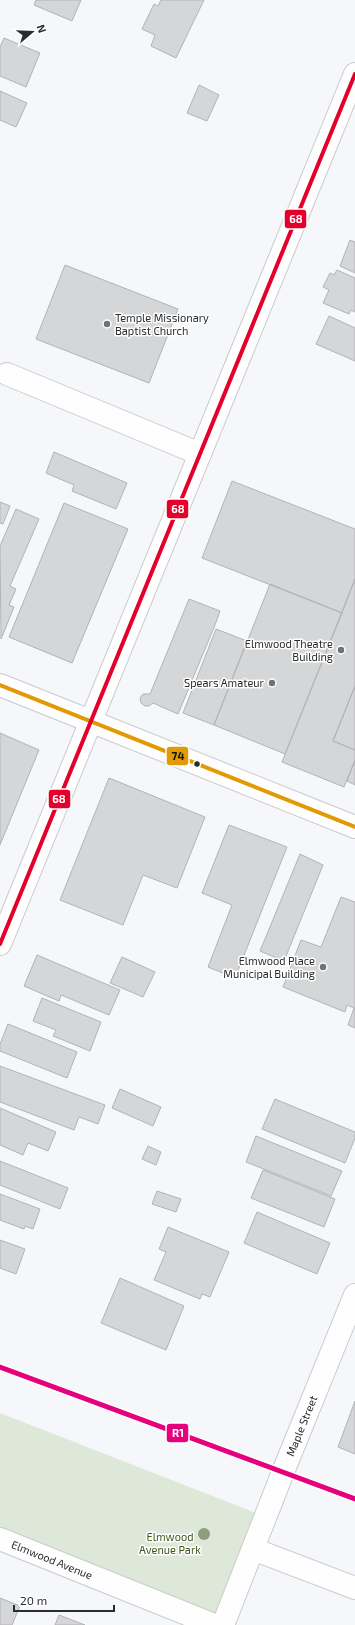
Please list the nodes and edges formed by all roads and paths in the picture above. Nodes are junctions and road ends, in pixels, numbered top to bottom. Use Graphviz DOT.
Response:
graph roads {
  1 [pos="355,74"];
  2 [pos="7,374"];
  3 [pos="200,454"];
  4 [pos="0,684"];
  5 [pos="91,721"];
  6 [pos="355,827"];
  7 [pos="0,944"];
  8 [pos="355,1294"];
  9 [pos="0,1539"];
  10 [pos="253,1549"];
  11 [pos="355,1588"];
  12 [pos="214,1625"];
  13 [pos="223,1625"];
  1 -- 3 [label="street"];
  2 -- 3 [label="street"];
  3 -- 5 [label="street"];
  4 -- 5 [label="street"];
  5 -- 6 [label="street"];
  5 -- 7 [label="street"];
  8 -- 10 [label="street, Maple Street"];
  9 -- 12 [label="street, Elmwood Avenue"];
  10 -- 11 [label="street"];
  10 -- 13 [label="street, Maple Street"];
}
